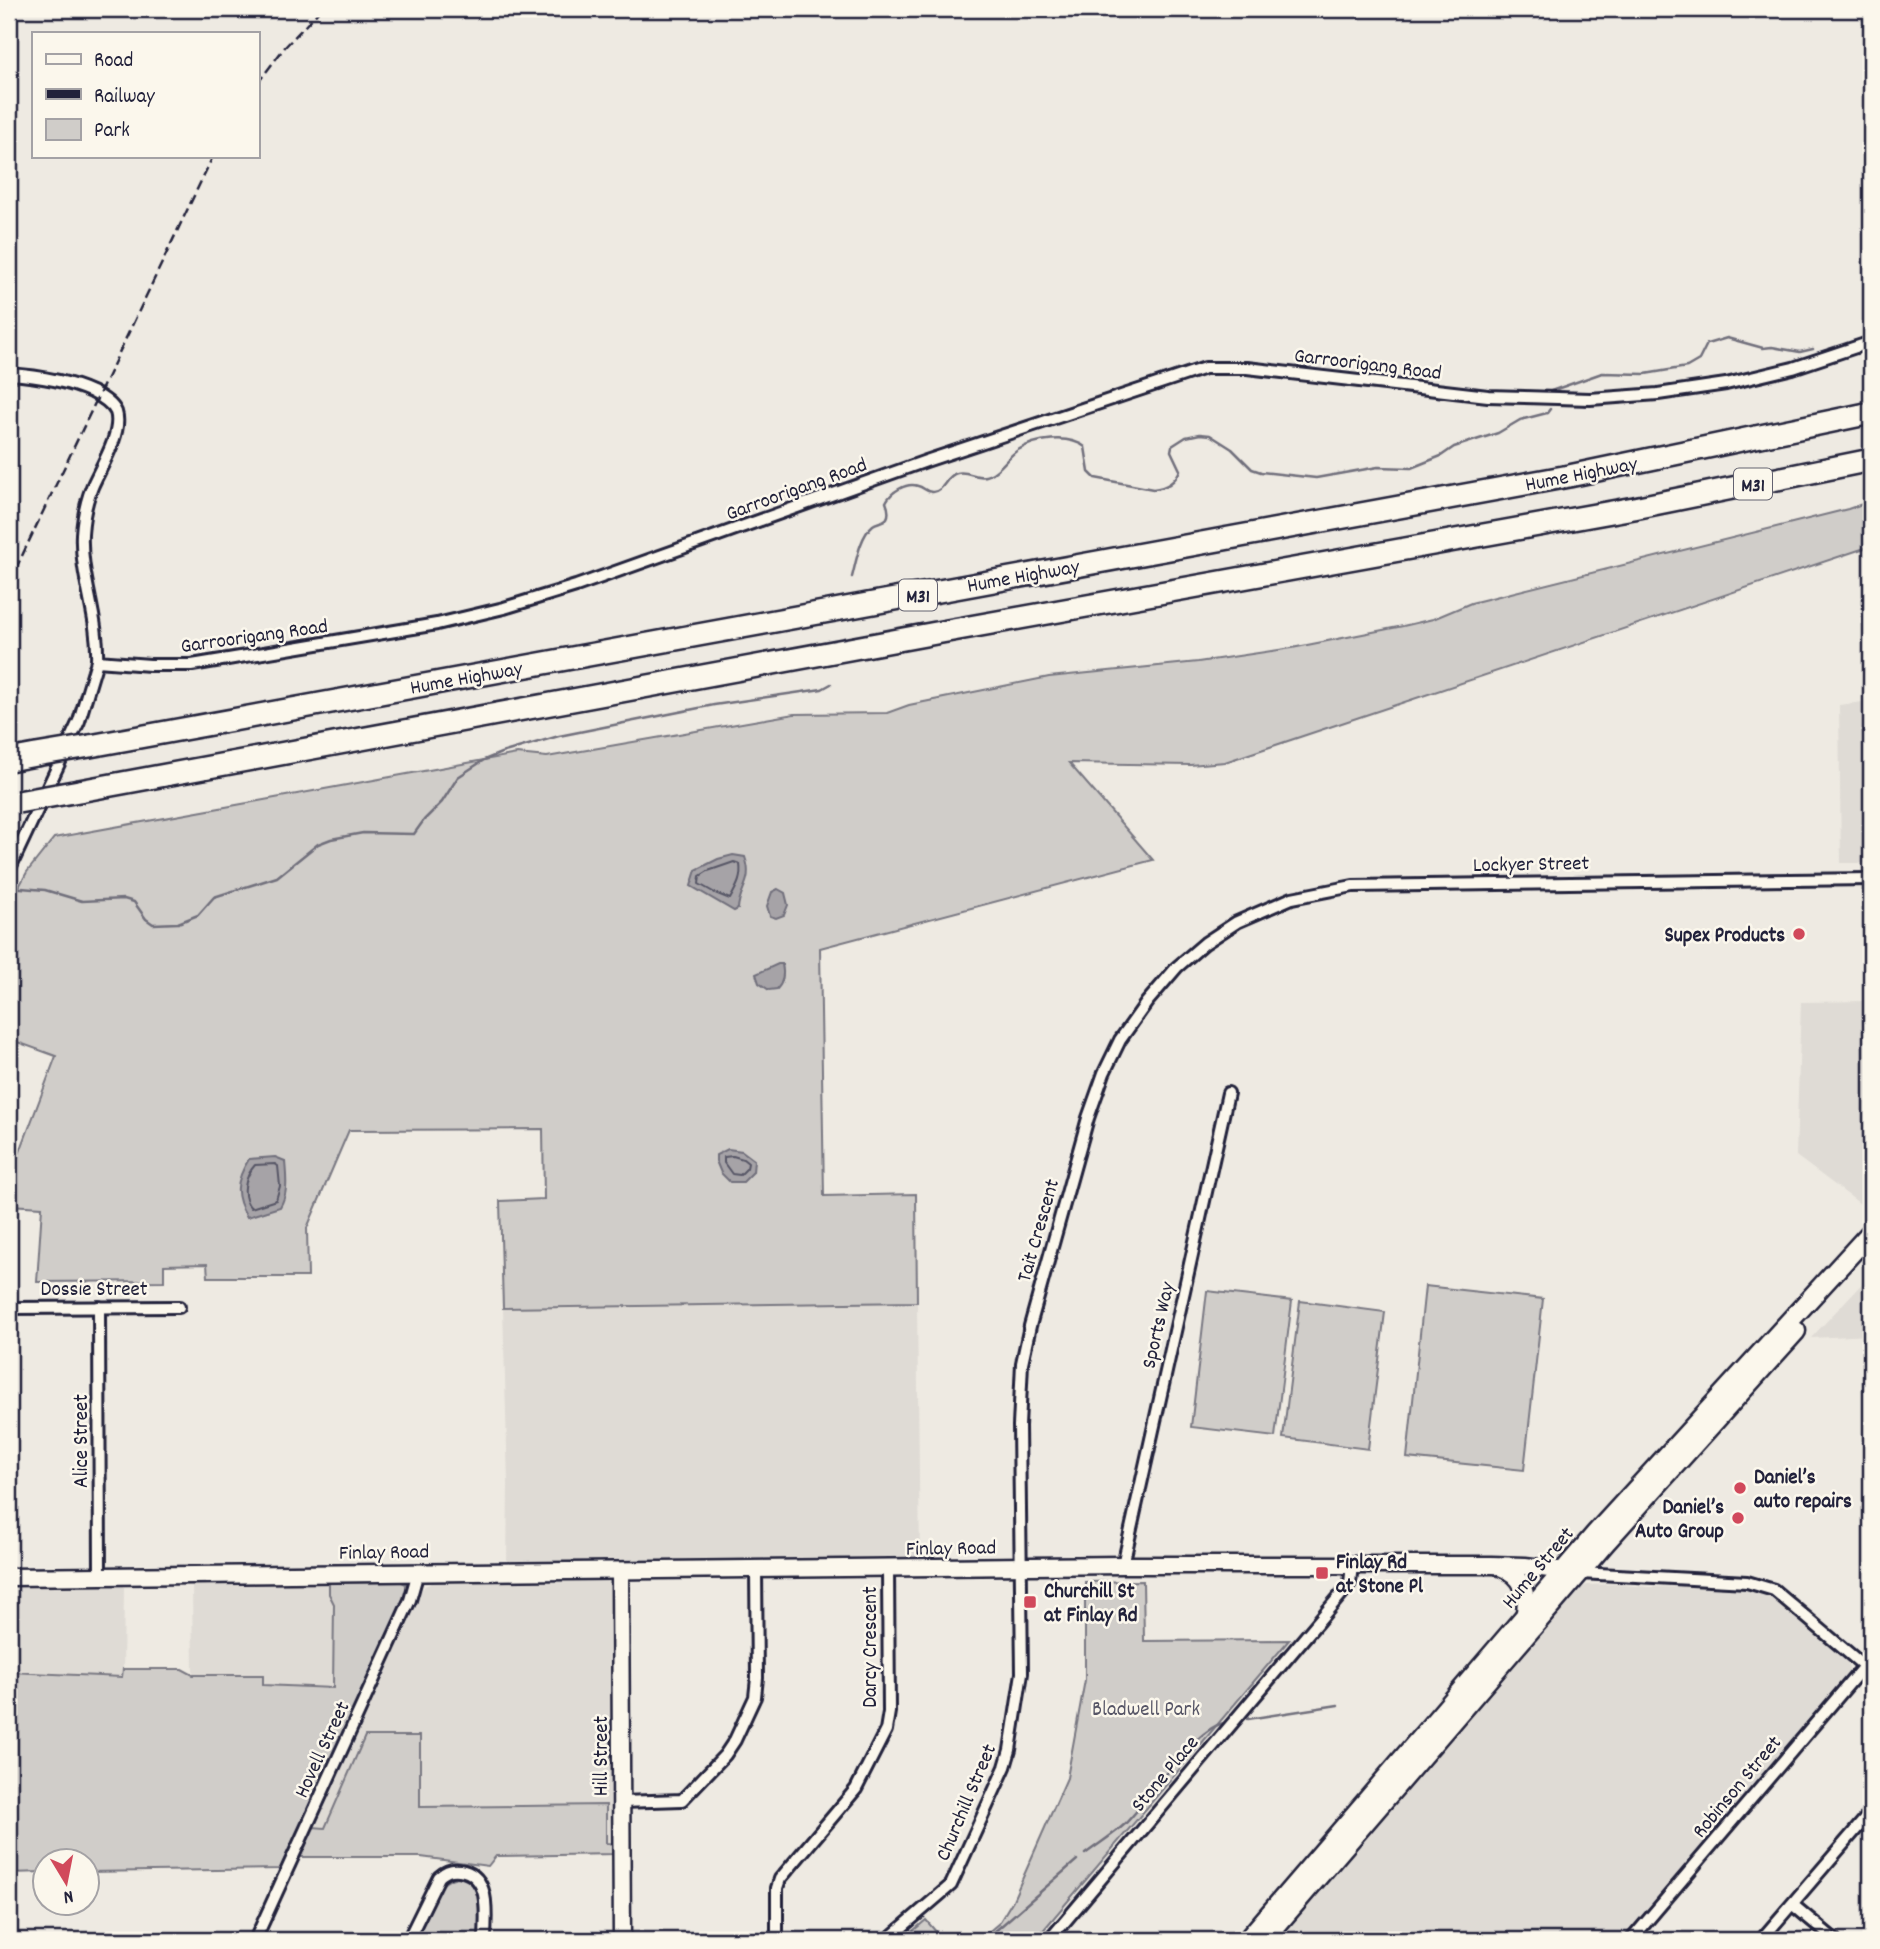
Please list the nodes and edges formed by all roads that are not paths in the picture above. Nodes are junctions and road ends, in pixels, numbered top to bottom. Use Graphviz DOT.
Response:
graph roads {
  1 [pos="1871,342"];
  2 [pos="9,374"];
  3 [pos="1871,413"];
  4 [pos="1871,460"];
  5 [pos="97,661"];
  6 [pos="9,760"];
  7 [pos="14,803"];
  8 [pos="9,870"];
  9 [pos="1871,879"];
  10 [pos="1205,943"];
  11 [pos="1228,1093"];
  12 [pos="1871,1232"];
  13 [pos="1871,1249"];
  14 [pos="99,1307"];
  15 [pos="179,1307"];
  16 [pos="9,1308"];
  17 [pos="1352,1565"];
  18 [pos="1492,1565"];
  19 [pos="1123,1566"];
  20 [pos="1022,1567"];
  21 [pos="888,1569"];
  22 [pos="620,1570"];
  23 [pos="756,1570"];
  24 [pos="418,1572"];
  25 [pos="1572,1572"];
  26 [pos="100,1576"];
  27 [pos="9,1577"];
  28 [pos="1524,1618"];
  29 [pos="1868,1662"];
  30 [pos="621,1802"];
  31 [pos="1871,1812"];
  32 [pos="1793,1905"];
  33 [pos="1051,1938"];
  34 [pos="255,1940"];
  35 [pos="408,1940"];
  36 [pos="485,1940"];
  37 [pos="622,1940"];
  38 [pos="777,1940"];
  39 [pos="887,1940"];
  40 [pos="1247,1940"];
  41 [pos="1264,1940"];
  42 [pos="1631,1940"];
  43 [pos="1761,1940"];
  44 [pos="1835,1940"];
  1 -- 5 [label="street, Garroorigang Road"];
  2 -- 5 [label="street"];
  3 -- 6 [label="highway, Hume Highway / M31, bridge"];
  4 -- 7 [label="highway, Hume Highway / M31, bridge"];
  5 -- 8 [label="street"];
  9 -- 10 [label="street, Lockyer Street"];
  10 -- 20 [label="street, Tait Crescent"];
  11 -- 19 [label="street, Sports Way"];
  12 -- 25 [label="main road, Hume Street"];
  13 -- 25 [label="main road, Hume Street"];
  14 -- 15 [label="street, Dossie Street"];
  14 -- 16 [label="street, Dossie Street"];
  14 -- 26 [label="street, Alice Street"];
  17 -- 18 [label="street, Finlay Road"];
  17 -- 19 [label="street, Finlay Road"];
  17 -- 33 [label="street, Stone Place"];
  18 -- 25 [label="street, Finlay Road"];
  18 -- 28 [label="street"];
  19 -- 20 [label="street, Finlay Road"];
  20 -- 21 [label="street, Finlay Road"];
  20 -- 39 [label="street, Churchill Street"];
  21 -- 23 [label="street, Finlay Road"];
  21 -- 38 [label="street, Darcy Crescent"];
  22 -- 23 [label="street, Finlay Road"];
  22 -- 24 [label="street, Finlay Road"];
  22 -- 30 [label="street, Hill Street"];
  23 -- 30 [label="street"];
  24 -- 26 [label="street, Finlay Road"];
  24 -- 34 [label="street, Hovell Street"];
  25 -- 28 [label="main road, Hume Street"];
  25 -- 29 [label="street, Finlay Road"];
  25 -- 41 [label="main road, Hume Street"];
  26 -- 27 [label="street, Finlay Road"];
  28 -- 40 [label="main road, Hume Street"];
  29 -- 42 [label="street, Robinson Street"];
  30 -- 37 [label="street, Hill Street"];
  31 -- 32 [label="street"];
  32 -- 43 [label="street"];
  32 -- 44 [label="street"];
  35 -- 36 [label="street"];
}
